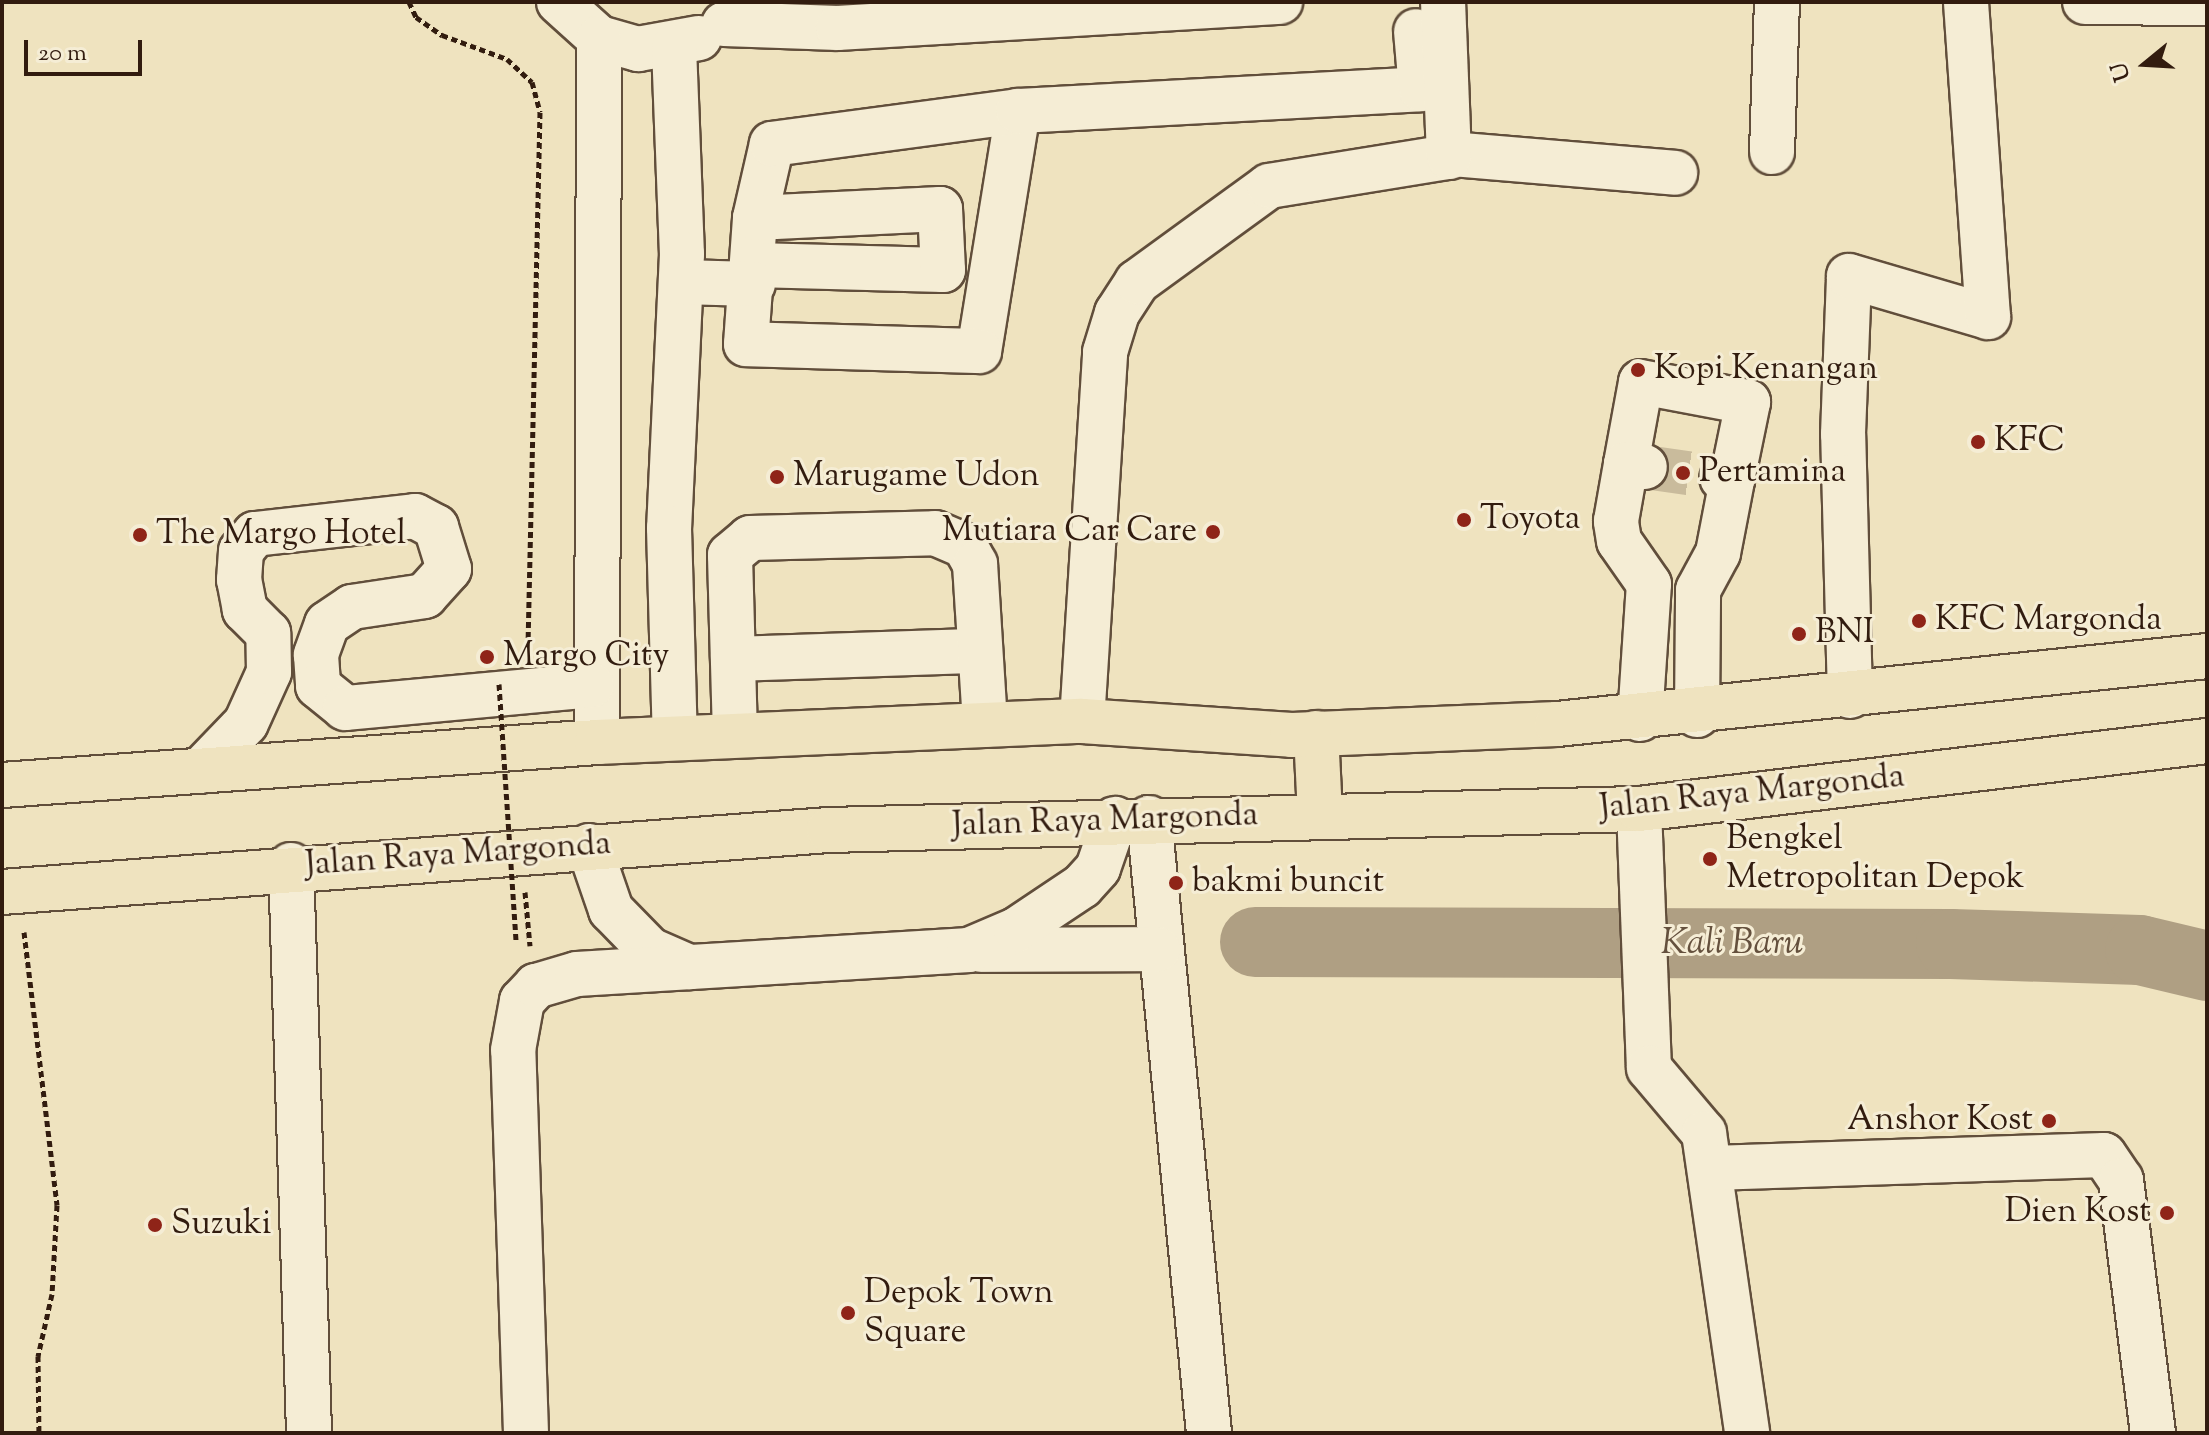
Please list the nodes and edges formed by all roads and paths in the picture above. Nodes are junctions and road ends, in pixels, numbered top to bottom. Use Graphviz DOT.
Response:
graph roads {
  1 [pos="409,2"];
  2 [pos="559,2"];
  3 [pos="1280,2"];
  4 [pos="1413,2"];
  5 [pos="1443,2"];
  6 [pos="1777,2"];
  7 [pos="1966,2"];
  8 [pos="2085,2"];
  9 [pos="2207,3"];
  10 [pos="733,13"];
  11 [pos="838,15"];
  12 [pos="599,38"];
  13 [pos="674,47"];
  14 [pos="1018,111"];
  15 [pos="1772,152"];
  16 [pos="1451,154"];
  17 [pos="1675,173"];
  18 [pos="755,218"];
  19 [pos="753,275"];
  20 [pos="681,282"];
  21 [pos="528,643"];
  22 [pos="980,651"];
  23 [pos="2207,656"];
  24 [pos="733,659"];
  25 [pos="499,684"];
  26 [pos="574,686"];
  27 [pos="1850,696"];
  28 [pos="1697,715"];
  29 [pos="1640,719"];
  30 [pos="1082,721"];
  31 [pos="985,725"];
  32 [pos="1316,733"];
  33 [pos="735,735"];
  34 [pos="675,738"];
  35 [pos="2207,741"];
  36 [pos="578,744"];
  37 [pos="200,771"];
  38 [pos="2,785"];
  39 [pos="1639,809"];
  40 [pos="1320,816"];
  41 [pos="1132,818"];
  42 [pos="589,846"];
  43 [pos="291,865"];
  44 [pos="537,890"];
  45 [pos="10,891"];
  46 [pos="1158,949"];
  47 [pos="969,950"];
  48 [pos="531,951"];
  49 [pos="518,954"];
  50 [pos="689,967"];
  51 [pos="1712,1168"];
  52 [pos="39,1433"];
  53 [pos="309,1433"];
  54 [pos="526,1433"];
  55 [pos="1209,1433"];
  56 [pos="1747,1433"];
  57 [pos="2153,1433"];
  1 -- 21 [label="path"];
  2 -- 12 [label="street"];
  3 -- 11 [label="street"];
  4 -- 14 [label="street"];
  5 -- 16 [label="street"];
  6 -- 15 [label="street"];
  7 -- 27 [label="street"];
  8 -- 9 [label="street"];
  10 -- 11 [label="street"];
  10 -- 13 [label="street"];
  12 -- 13 [label="street"];
  12 -- 26 [label="street"];
  13 -- 20 [label="street"];
  14 -- 18 [label="street"];
  14 -- 19 [label="street"];
  16 -- 17 [label="street"];
  16 -- 30 [label="street"];
  18 -- 19 [label="street"];
  18 -- 19 [label="street"];
  19 -- 20 [label="street"];
  20 -- 34 [label="street"];
  22 -- 24 [label="street"];
  22 -- 24 [label="street"];
  22 -- 31 [label="street"];
  23 -- 27 [label="main road"];
  24 -- 33 [label="street"];
  25 -- 49 [label="path, bridge"];
  26 -- 36 [label="street"];
  26 -- 37 [label="street"];
  27 -- 28 [label="main road"];
  28 -- 29 [label="main road"];
  28 -- 29 [label="street"];
  29 -- 32 [label="main road"];
  30 -- 31 [label="main road"];
  30 -- 32 [label="main road"];
  31 -- 33 [label="main road"];
  32 -- 40 [label="main road"];
  33 -- 34 [label="main road"];
  34 -- 36 [label="main road"];
  35 -- 39 [label="main road, Jalan Raya Margonda"];
  36 -- 37 [label="main road"];
  37 -- 38 [label="main road"];
  39 -- 40 [label="main road, Jalan Raya Margonda"];
  39 -- 51 [label="street"];
  40 -- 41 [label="main road, Jalan Raya Margonda"];
  41 -- 42 [label="main road, Jalan Raya Margonda"];
  41 -- 46 [label="street"];
  41 -- 47 [label="street"];
  42 -- 43 [label="main road, Jalan Raya Margonda"];
  42 -- 50 [label="street"];
  43 -- 45 [label="main road, Jalan Raya Margonda"];
  43 -- 53 [label="street"];
  44 -- 48 [label="path"];
  45 -- 52 [label="path"];
  46 -- 47 [label="street"];
  46 -- 55 [label="street"];
  47 -- 50 [label="street"];
  50 -- 54 [label="street"];
  51 -- 56 [label="street"];
  51 -- 57 [label="street"];
}
